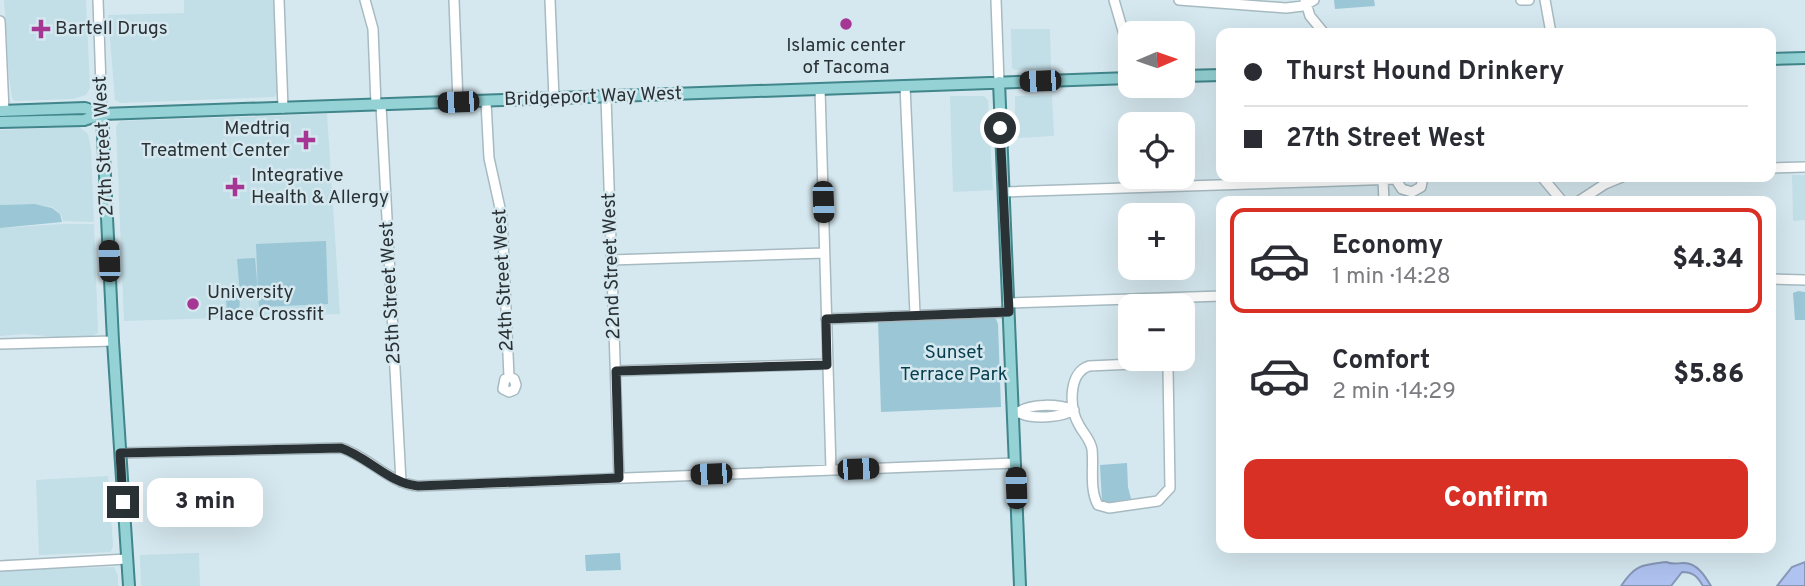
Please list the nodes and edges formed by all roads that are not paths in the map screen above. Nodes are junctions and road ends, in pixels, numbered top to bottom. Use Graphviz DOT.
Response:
graph roads {
  1 [pos="98,0"];
  2 [pos="279,0"];
  3 [pos="365,0"];
  4 [pos="454,0"];
  5 [pos="550,0"];
  6 [pos="996,0"];
  7 [pos="1114,0"];
  8 [pos="1179,0"];
  9 [pos="1521,0"];
  10 [pos="1528,0"];
  11 [pos="1545,0"];
  12 [pos="1308,2"];
  13 [pos="0,21"];
  14 [pos="1120,21"];
  15 [pos="1320,28"];
  16 [pos="1550,28"];
  17 [pos="1805,58"];
  18 [pos="1776,59"];
  19 [pos="1216,75"];
  20 [pos="1195,76"];
  21 [pos="1118,78"];
  22 [pos="999,82"];
  23 [pos="905,86"];
  24 [pos="820,89"];
  25 [pos="606,97"];
  26 [pos="554,99"];
  27 [pos="458,102"];
  28 [pos="486,102"];
  29 [pos="378,105"];
  30 [pos="283,108"];
  31 [pos="2,111"];
  32 [pos="103,114"];
  33 [pos="0,122"];
  34 [pos="1805,167"];
  35 [pos="1776,168"];
  36 [pos="1320,182"];
  37 [pos="1399,182"];
  38 [pos="1422,182"];
  39 [pos="1546,182"];
  40 [pos="1610,182"];
  41 [pos="1004,192"];
  42 [pos="1558,196"];
  43 [pos="1587,196"];
  44 [pos="824,253"];
  45 [pos="611,260"];
  46 [pos="1776,279"];
  47 [pos="1805,280"];
  48 [pos="1216,297"];
  49 [pos="1195,299"];
  50 [pos="1118,304"];
  51 [pos="1008,307"];
  52 [pos="915,314"];
  53 [pos="826,319"];
  54 [pos="113,341"];
  55 [pos="0,344"];
  56 [pos="827,365"];
  57 [pos="1118,365"];
  58 [pos="616,371"];
  59 [pos="1170,371"];
  60 [pos="509,377"];
  61 [pos="1074,410"];
  62 [pos="1015,412"];
  63 [pos="120,453"];
  64 [pos="1015,463"];
  65 [pos="831,470"];
  66 [pos="619,478"];
  67 [pos="401,482"];
  68 [pos="127,559"];
  69 [pos="0,566"];
  70 [pos="129,586"];
  71 [pos="1020,586"];
  1 -- 32 [label="street, 27th Street West"];
  2 -- 30 [label="street"];
  3 -- 29 [label="street, 25th Street West"];
  4 -- 27 [label="street"];
  5 -- 26 [label="street"];
  6 -- 22 [label="street"];
  7 -- 14 [label="street"];
  8 -- 12 [label="street"];
  9 -- 10 [label="street"];
  11 -- 16 [label="street"];
  12 -- 15 [label="street"];
  13 -- 31 [label="street"];
  17 -- 18 [label="main road"];
  19 -- 20 [label="main road"];
  21 -- 22 [label="main road, Bridgeport Way West"];
  22 -- 23 [label="main road, Bridgeport Way West"];
  22 -- 41 [label="main road"];
  23 -- 24 [label="main road, Bridgeport Way West"];
  23 -- 52 [label="street"];
  24 -- 25 [label="main road, Bridgeport Way West"];
  24 -- 44 [label="street"];
  25 -- 26 [label="main road, Bridgeport Way West"];
  25 -- 45 [label="street, 22nd Street West"];
  26 -- 28 [label="main road, Bridgeport Way West"];
  27 -- 28 [label="main road, Bridgeport Way West"];
  27 -- 29 [label="main road, Bridgeport Way West"];
  28 -- 60 [label="street, 24th Street West"];
  29 -- 30 [label="main road, Bridgeport Way West"];
  29 -- 67 [label="street, 25th Street West"];
  30 -- 32 [label="main road, Bridgeport Way West"];
  31 -- 32 [label="main road, Bridgeport Way West"];
  32 -- 33 [label="main road, Bridgeport Way West"];
  32 -- 54 [label="main road, 27th Street West"];
  34 -- 35 [label="street"];
  36 -- 41 [label="street"];
  37 -- 38 [label="street"];
  39 -- 42 [label="street"];
  40 -- 43 [label="street"];
  41 -- 51 [label="main road"];
  44 -- 45 [label="street"];
  44 -- 53 [label="street"];
  45 -- 58 [label="street, 22nd Street West"];
  46 -- 47 [label="street"];
  48 -- 49 [label="street"];
  50 -- 51 [label="street"];
  51 -- 52 [label="street"];
  51 -- 62 [label="main road"];
  52 -- 53 [label="street"];
  53 -- 56 [label="street"];
  54 -- 55 [label="street"];
  54 -- 63 [label="main road, 27th Street West"];
  56 -- 58 [label="street"];
  56 -- 65 [label="street"];
  57 -- 61 [label="street"];
  58 -- 66 [label="street, 22nd Street West"];
  59 -- 61 [label="street"];
  61 -- 62 [label="street"];
  62 -- 64 [label="main road"];
  63 -- 67 [label="street"];
  63 -- 68 [label="main road, 27th Street West"];
  64 -- 65 [label="street"];
  64 -- 71 [label="main road"];
  65 -- 66 [label="street"];
  66 -- 67 [label="street"];
  68 -- 69 [label="street"];
  68 -- 70 [label="main road, 27th Street West"];
}
